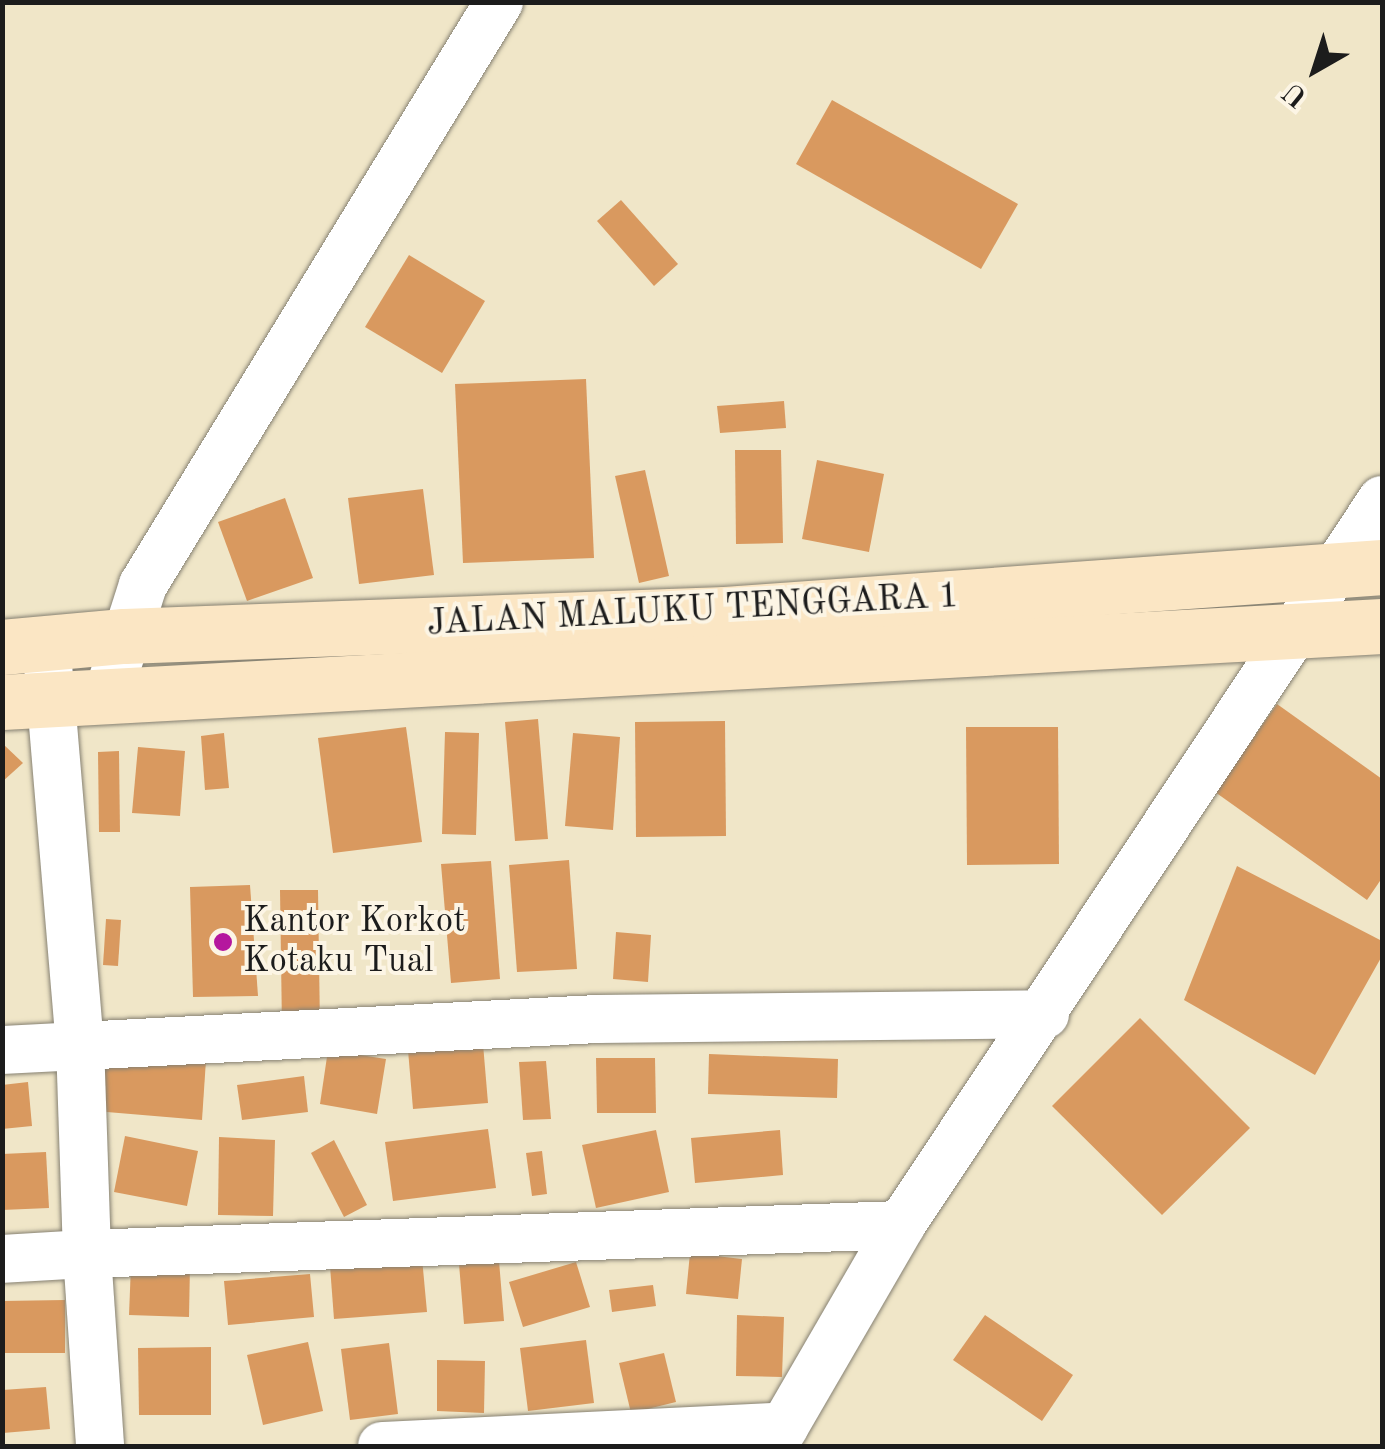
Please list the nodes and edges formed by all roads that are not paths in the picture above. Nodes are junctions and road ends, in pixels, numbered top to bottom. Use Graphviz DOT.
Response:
graph roads {
  1 [pos="499,2"];
  2 [pos="1382,500"];
  3 [pos="1360,567"];
  4 [pos="1382,626"];
  5 [pos="1296,630"];
  6 [pos="124,636"];
  7 [pos="26,646"];
  8 [pos="108,694"];
  9 [pos="25,701"];
  10 [pos="1045,1014"];
  11 [pos="80,1046"];
  12 [pos="2,1050"];
  13 [pos="901,1225"];
  14 [pos="88,1254"];
  15 [pos="2,1259"];
  16 [pos="779,1436"];
  17 [pos="100,1446"];
  18 [pos="382,1446"];
  1 -- 6 [label="street"];
  2 -- 3 [label="street"];
  3 -- 5 [label="street"];
  3 -- 6 [label="main road, JALAN MALUKU TENGGARA 1"];
  4 -- 5 [label="main road, JALAN MALUKU TENGGARA 1"];
  5 -- 8 [label="main road, JALAN MALUKU TENGGARA 1"];
  5 -- 10 [label="street"];
  6 -- 7 [label="main road, JALAN MALUKU TENGGARA 1"];
  6 -- 8 [label="street"];
  7 -- 9 [label="street"];
  8 -- 9 [label="main road, JALAN MALUKU TENGGARA 1"];
  9 -- 11 [label="street"];
  10 -- 11 [label="street"];
  10 -- 13 [label="street"];
  11 -- 12 [label="street"];
  11 -- 14 [label="street"];
  13 -- 14 [label="street"];
  13 -- 16 [label="street"];
  14 -- 15 [label="street"];
  14 -- 17 [label="street"];
  16 -- 18 [label="street"];
}
